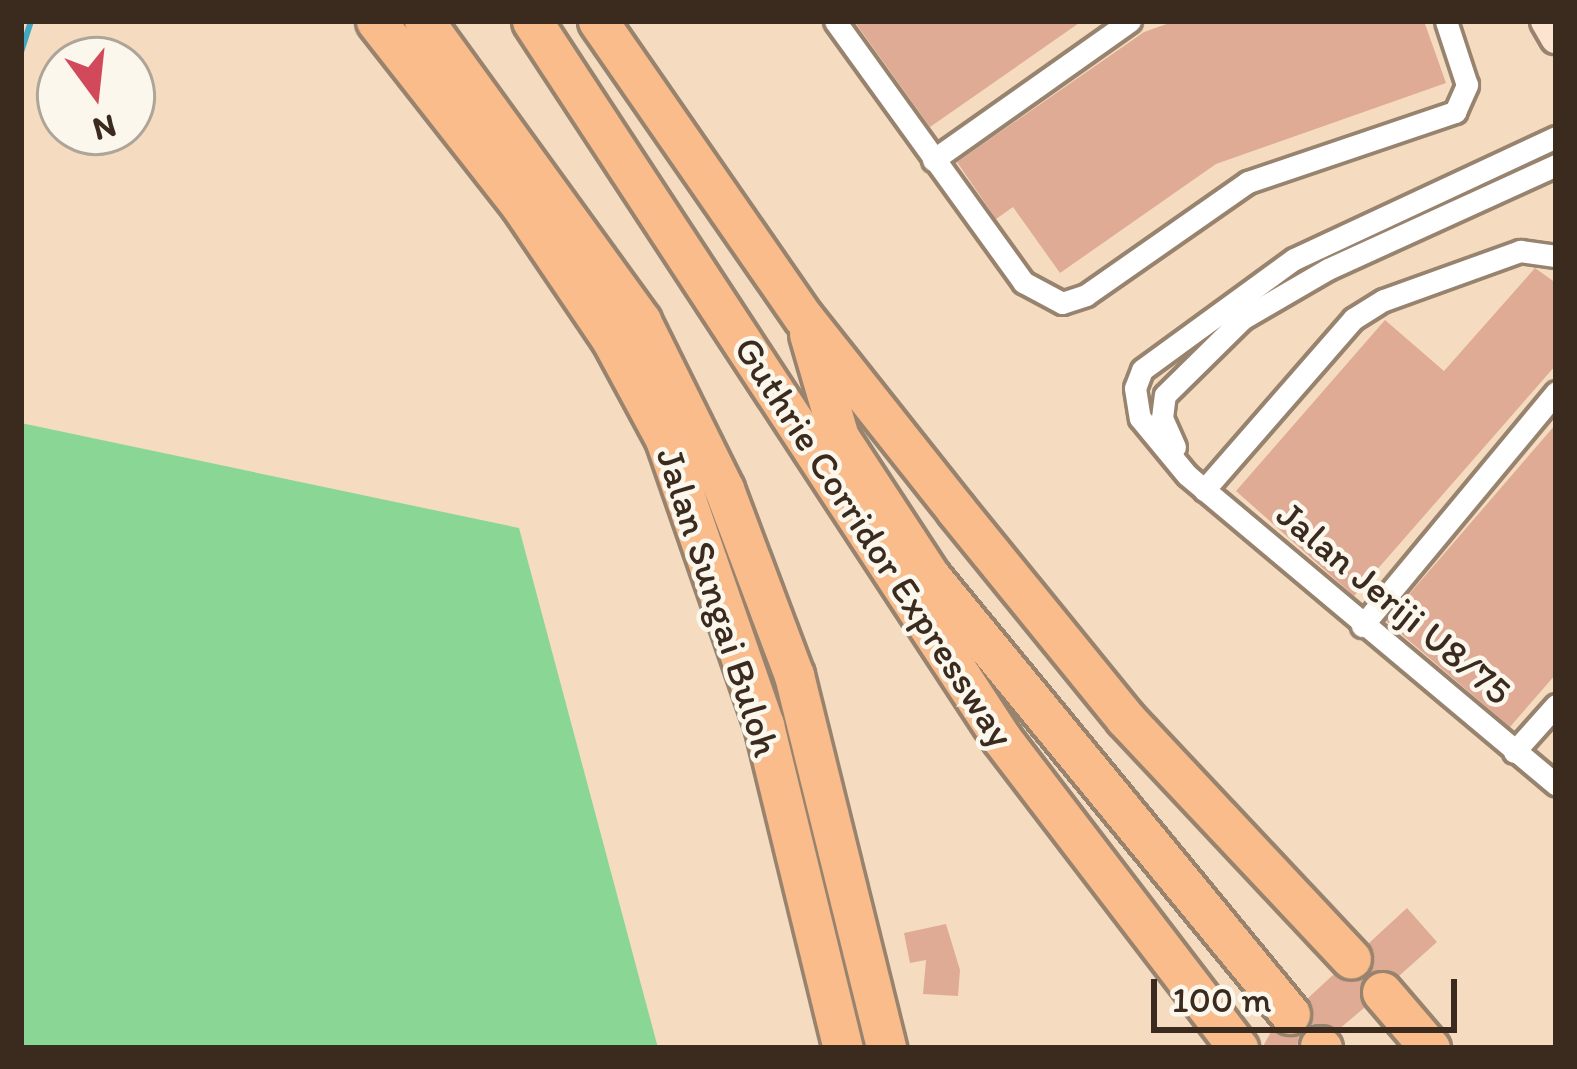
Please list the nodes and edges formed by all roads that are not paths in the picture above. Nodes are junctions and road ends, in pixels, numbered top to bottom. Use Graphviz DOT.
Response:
graph roads {
  1 [pos="376,21"];
  2 [pos="424,21"];
  3 [pos="532,21"];
  4 [pos="598,21"];
  5 [pos="835,21"];
  6 [pos="1130,21"];
  7 [pos="1446,21"];
  8 [pos="1546,21"];
  9 [pos="1556,38"];
  10 [pos="1556,137"];
  11 [pos="933,160"];
  12 [pos="1556,165"];
  13 [pos="1556,256"];
  14 [pos="804,317"];
  15 [pos="1556,392"];
  16 [pos="1196,483"];
  17 [pos="1362,626"];
  18 [pos="1556,705"];
  19 [pos="1514,752"];
  20 [pos="1556,784"];
  21 [pos="1352,959"];
  22 [pos="1382,992"];
  23 [pos="1290,1014"];
  24 [pos="843,1048"];
  25 [pos="886,1048"];
  26 [pos="1238,1048"];
  27 [pos="1430,1048"];
  1 -- 24 [label="highway, Jalan Sungai Buloh"];
  2 -- 25 [label="highway, Jalan Sungai Buloh"];
  3 -- 26 [label="highway, Guthrie Corridor Expressway"];
  4 -- 14 [label="highway, Guthrie Corridor Expressway"];
  5 -- 11 [label="street"];
  6 -- 11 [label="street"];
  7 -- 11 [label="street"];
  8 -- 9 [label="street"];
  10 -- 16 [label="street, Jalan Jeriji U8/75"];
  12 -- 16 [label="street, Jalan Jeriji U8/75"];
  13 -- 16 [label="street"];
  14 -- 21 [label="highway, Guthrie Corridor Expressway"];
  14 -- 23 [label="highway"];
  15 -- 17 [label="street"];
  16 -- 17 [label="street, Jalan Jeriji U8/75"];
  17 -- 19 [label="street, Jalan Jeriji U8/75"];
  18 -- 19 [label="street"];
  19 -- 20 [label="street, Jalan Jeriji U8/75"];
  22 -- 27 [label="highway"];
}
